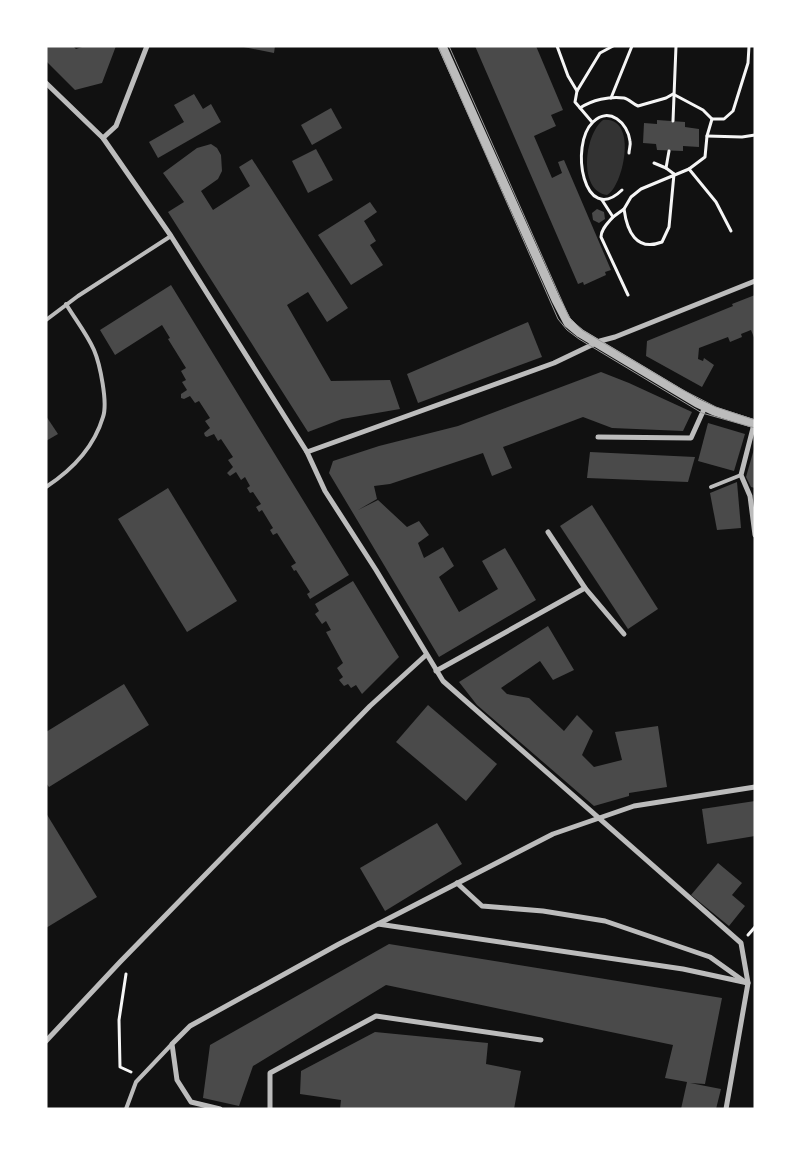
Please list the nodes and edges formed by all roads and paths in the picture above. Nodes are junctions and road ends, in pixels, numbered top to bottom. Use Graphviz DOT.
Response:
graph roads {
  1 [pos="147,46"];
  2 [pos="442,46"];
  3 [pos="557,46"];
  4 [pos="602,46"];
  5 [pos="613,46"];
  6 [pos="632,46"];
  7 [pos="676,46"];
  8 [pos="749,46"];
  9 [pos="600,53"];
  10 [pos="46,83"];
  11 [pos="577,90"];
  12 [pos="673,94"];
  13 [pos="612,98"];
  14 [pos="580,108"];
  15 [pos="712,119"];
  16 [pos="673,121"];
  17 [pos="592,122"];
  18 [pos="755,135"];
  19 [pos="707,136"];
  20 [pos="103,138"];
  21 [pos="669,151"];
  22 [pos="629,153"];
  23 [pos="654,163"];
  24 [pos="666,168"];
  25 [pos="689,169"];
  26 [pos="674,174"];
  27 [pos="622,190"];
  28 [pos="602,200"];
  29 [pos="624,209"];
  30 [pos="613,217"];
  31 [pos="731,231"];
  32 [pos="171,236"];
  33 [pos="755,281"];
  34 [pos="628,295"];
  35 [pos="66,304"];
  36 [pos="46,320"];
  37 [pos="595,343"];
  38 [pos="705,407"];
  39 [pos="755,424"];
  40 [pos="598,437"];
  41 [pos="307,452"];
  42 [pos="740,475"];
  43 [pos="46,487"];
  44 [pos="711,487"];
  45 [pos="548,532"];
  46 [pos="755,535"];
  47 [pos="585,588"];
  48 [pos="624,634"];
  49 [pos="426,655"];
  50 [pos="436,671"];
  51 [pos="755,787"];
  52 [pos="457,883"];
  53 [pos="378,924"];
  54 [pos="120,962"];
  55 [pos="748,983"];
  56 [pos="542,1040"];
  57 [pos="46,1041"];
  58 [pos="172,1044"];
  59 [pos="141,1075"];
  60 [pos="126,1109"];
  61 [pos="220,1109"];
  62 [pos="270,1109"];
  63 [pos="726,1109"];
  1 -- 20 [label="street"];
  2 -- 37 [label="street"];
  3 -- 11 [label="path"];
  4 -- 9 [label="path"];
  5 -- 9 [label="path"];
  6 -- 13 [label="path"];
  7 -- 12 [label="path"];
  8 -- 15 [label="path"];
  9 -- 11 [label="path"];
  10 -- 20 [label="street"];
  11 -- 14 [label="path"];
  12 -- 13 [label="path"];
  12 -- 15 [label="path"];
  12 -- 16 [label="path"];
  13 -- 14 [label="path"];
  14 -- 17 [label="path"];
  15 -- 19 [label="path"];
  17 -- 22 [label="path"];
  17 -- 28 [label="path"];
  18 -- 19 [label="path"];
  19 -- 25 [label="path"];
  20 -- 32 [label="street"];
  21 -- 24 [label="path"];
  23 -- 24 [label="path"];
  24 -- 26 [label="path"];
  25 -- 26 [label="path"];
  25 -- 31 [label="path"];
  26 -- 29 [label="path"];
  26 -- 29 [label="path"];
  27 -- 28 [label="path"];
  28 -- 30 [label="path"];
  29 -- 30 [label="path"];
  30 -- 34 [label="path"];
  32 -- 35 [label="lane"];
  32 -- 41 [label="street"];
  33 -- 37 [label="street"];
  35 -- 36 [label="lane"];
  35 -- 43 [label="lane"];
  37 -- 38 [label="street"];
  37 -- 41 [label="street"];
  38 -- 39 [label="street"];
  38 -- 40 [label="street"];
  39 -- 42 [label="street"];
  41 -- 49 [label="street"];
  42 -- 44 [label="lane"];
  42 -- 46 [label="street"];
  45 -- 47 [label="street"];
  47 -- 48 [label="street"];
  47 -- 50 [label="street"];
  49 -- 50 [label="street"];
  49 -- 54 [label="street"];
  50 -- 55 [label="street"];
  51 -- 52 [label="street"];
  52 -- 53 [label="street"];
  52 -- 55 [label="street"];
  53 -- 55 [label="street"];
  53 -- 58 [label="street"];
  54 -- 57 [label="street"];
  54 -- 59 [label="path"];
  55 -- 63 [label="street"];
  56 -- 62 [label="street"];
  58 -- 59 [label="lane"];
  58 -- 61 [label="street"];
  59 -- 60 [label="lane"];
}
